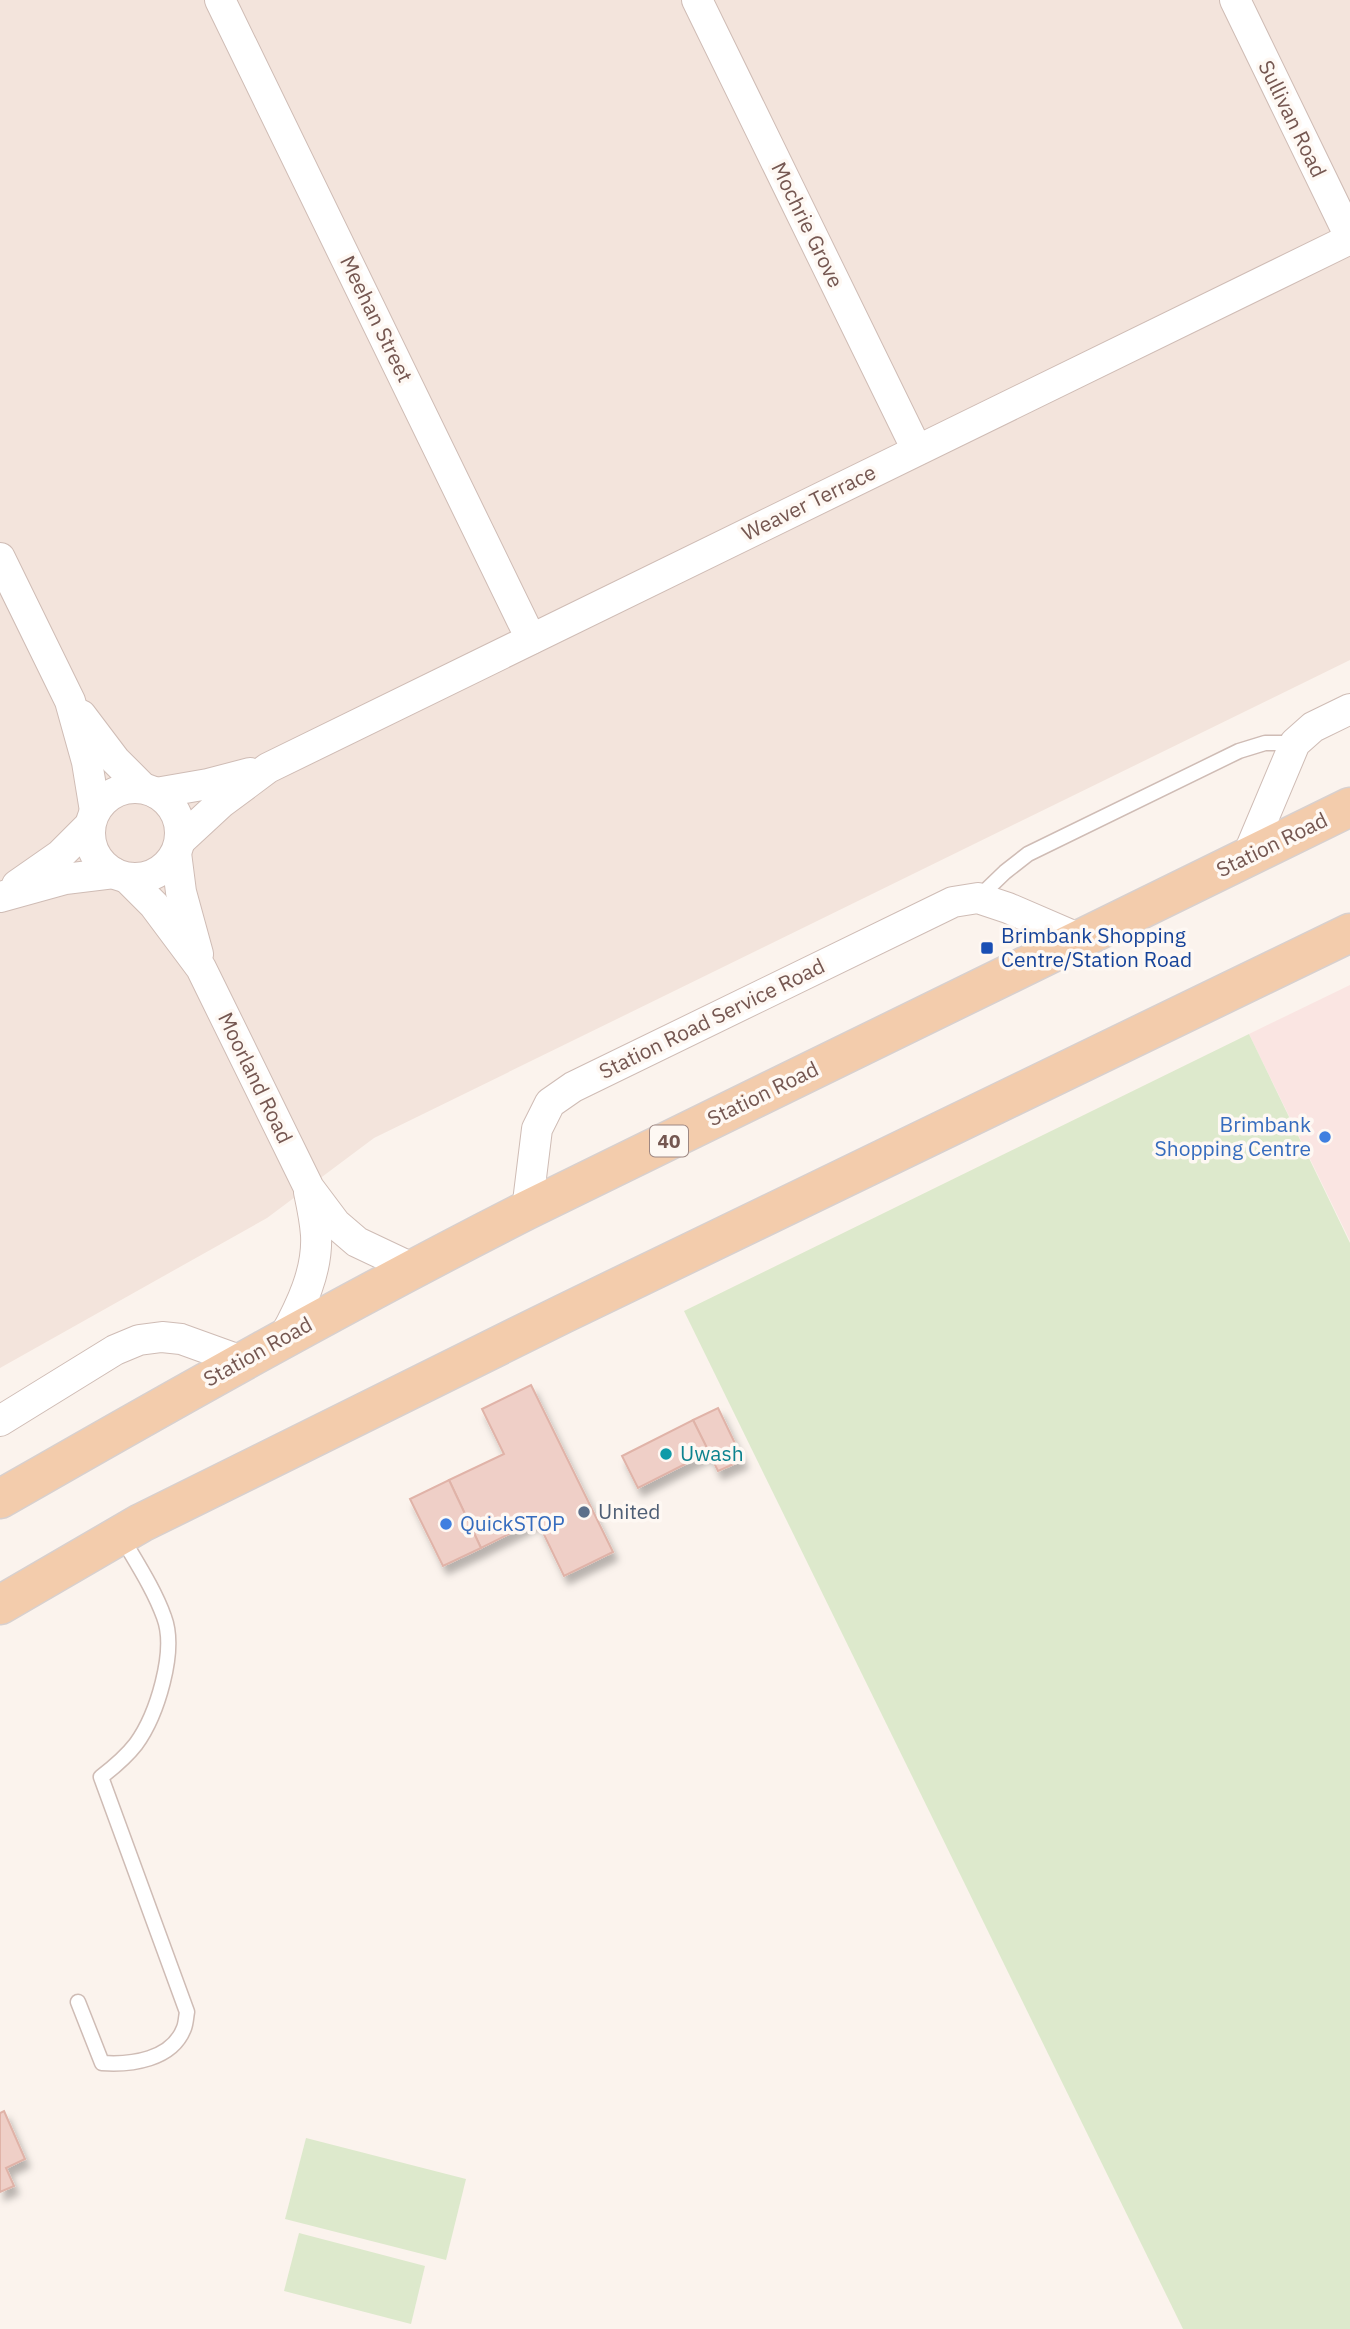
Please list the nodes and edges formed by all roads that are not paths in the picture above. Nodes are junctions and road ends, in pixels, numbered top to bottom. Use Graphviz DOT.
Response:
graph roads {
  1 [pos="220,0"];
  2 [pos="697,0"];
  3 [pos="1234,0"];
  4 [pos="1350,238"];
  5 [pos="917,450"];
  6 [pos="0,558"];
  7 [pos="531,639"];
  8 [pos="70,701"];
  9 [pos="1350,709"];
  10 [pos="1295,743"];
  11 [pos="268,768"];
  12 [pos="149,790"];
  13 [pos="1350,807"];
  14 [pos="93,818"];
  15 [pos="178,846"];
  16 [pos="1247,857"];
  17 [pos="121,876"];
  18 [pos="0,897"];
  19 [pos="978,898"];
  20 [pos="1350,933"];
  21 [pos="1080,939"];
  22 [pos="201,968"];
  23 [pos="309,1188"];
  24 [pos="527,1210"];
  25 [pos="412,1268"];
  26 [pos="285,1337"];
  27 [pos="242,1361"];
  28 [pos="0,1421"];
  29 [pos="0,1499"];
  30 [pos="120,1535"];
  31 [pos="0,1605"];
  32 [pos="78,2002"];
  1 -- 7 [label="street, Meehan Street"];
  2 -- 5 [label="street, Mochrie Grove"];
  3 -- 4 [label="street, Sullivan Road"];
  4 -- 5 [label="street, Weaver Terrace"];
  5 -- 7 [label="street, Weaver Terrace"];
  6 -- 8 [label="street"];
  7 -- 11 [label="street, Weaver Terrace"];
  8 -- 12 [label="street"];
  8 -- 14 [label="street"];
  9 -- 10 [label="street"];
  10 -- 16 [label="street"];
  10 -- 19 [label="lane"];
  11 -- 12 [label="street, Weaver Terrace"];
  11 -- 15 [label="street, Weaver Terrace"];
  12 -- 14 [label="street"];
  12 -- 15 [label="street"];
  13 -- 16 [label="main road, Station Road / 40"];
  14 -- 17 [label="street"];
  14 -- 18 [label="street"];
  15 -- 17 [label="street"];
  15 -- 22 [label="street, Moorland Road"];
  16 -- 21 [label="main road, Station Road / 40"];
  17 -- 18 [label="street"];
  17 -- 22 [label="street, Moorland Road"];
  19 -- 21 [label="street"];
  19 -- 24 [label="street, Station Road Service Road"];
  20 -- 30 [label="main road"];
  21 -- 24 [label="main road, Station Road / 40"];
  22 -- 23 [label="street, Moorland Road"];
  23 -- 25 [label="street, Moorland Road"];
  23 -- 26 [label="street, Moorland Road"];
  24 -- 25 [label="main road, Station Road / 40"];
  25 -- 26 [label="main road, Station Road / 40"];
  26 -- 27 [label="main road, Station Road / 40"];
  27 -- 28 [label="street"];
  27 -- 29 [label="main road, Station Road / 40"];
  30 -- 31 [label="main road"];
  30 -- 32 [label="lane"];
}
